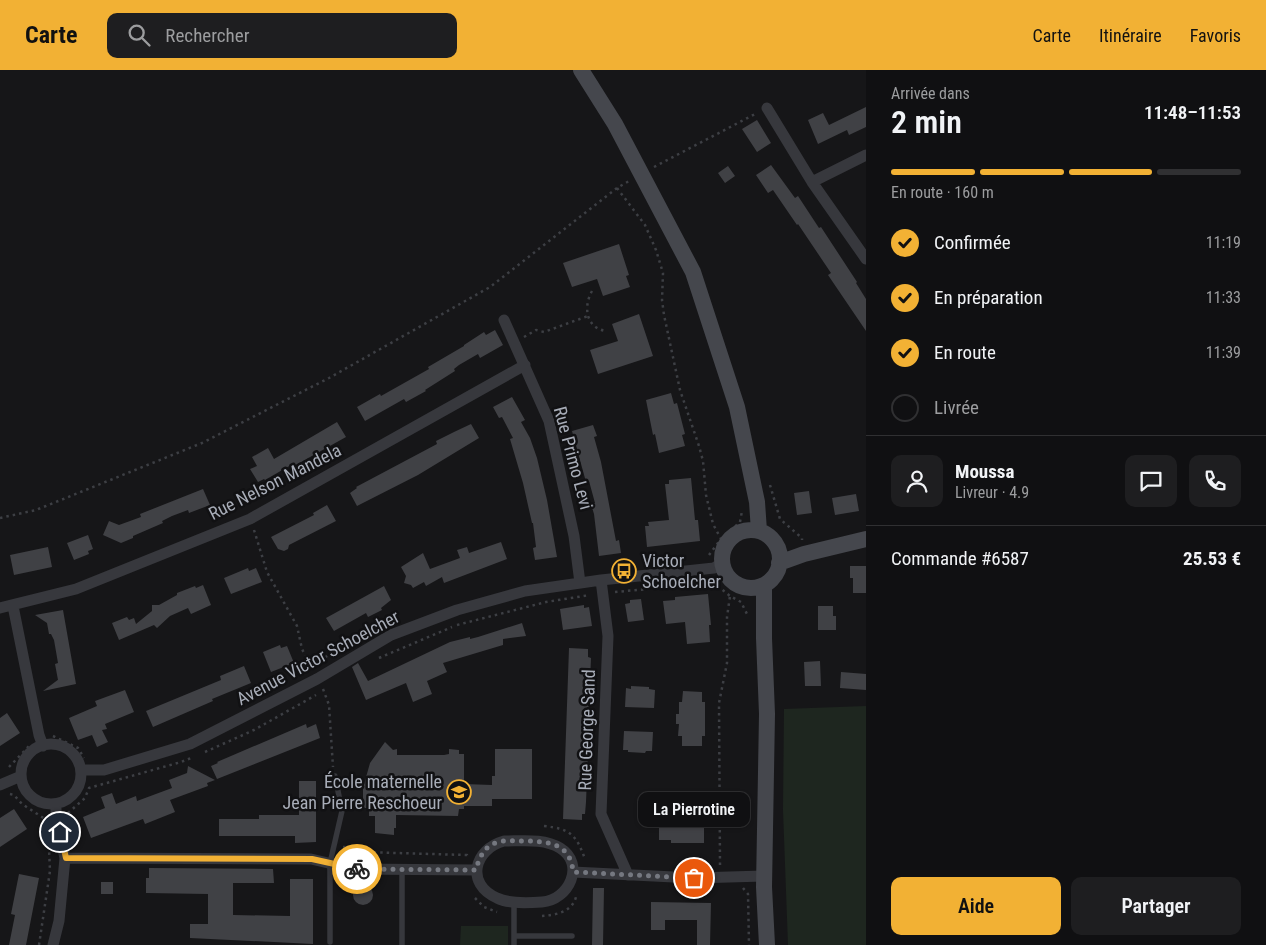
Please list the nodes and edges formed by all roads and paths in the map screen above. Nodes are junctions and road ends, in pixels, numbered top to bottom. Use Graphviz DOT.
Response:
graph roads {
  1 [pos="581,70"];
  2 [pos="768,108"];
  3 [pos="866,155"];
  4 [pos="642,174"];
  5 [pos="812,182"];
  6 [pos="617,188"];
  7 [pos="866,260"];
  8 [pos="592,291"];
  9 [pos="588,316"];
  10 [pos="504,320"];
  11 [pos="606,331"];
  12 [pos="513,342"];
  13 [pos="525,365"];
  14 [pos="754,486"];
  15 [pos="742,503"];
  16 [pos="0,518"];
  17 [pos="250,519"];
  18 [pos="765,535"];
  19 [pos="721,538"];
  20 [pos="866,539"];
  21 [pos="804,554"];
  22 [pos="701,557"];
  23 [pos="722,562"];
  24 [pos="780,563"];
  25 [pos="601,580"];
  26 [pos="580,583"];
  27 [pos="764,585"];
  28 [pos="603,594"];
  29 [pos="730,596"];
  30 [pos="13,606"];
  31 [pos="0,608"];
  32 [pos="748,624"];
  33 [pos="364,636"];
  34 [pos="377,659"];
  35 [pos="310,666"];
  36 [pos="303,671"];
  37 [pos="317,680"];
  38 [pos="330,686"];
  39 [pos="324,690"];
  40 [pos="41,741"];
  41 [pos="83,766"];
  42 [pos="6,770"];
  43 [pos="22,776"];
  44 [pos="334,776"];
  45 [pos="2,789"];
  46 [pos="56,804"];
  47 [pos="67,813"];
  48 [pos="42,818"];
  49 [pos="56,819"];
  50 [pos="69,821"];
  51 [pos="44,826"];
  52 [pos="544,826"];
  53 [pos="49,847"];
  54 [pos="66,858"];
  55 [pos="586,862"];
  56 [pos="330,863"];
  57 [pos="712,865"];
  58 [pos="402,870"];
  59 [pos="476,870"];
  60 [pos="573,872"];
  61 [pos="628,876"];
  62 [pos="764,882"];
  63 [pos="514,902"];
  64 [pos="514,936"];
  65 [pos="572,936"];
  66 [pos="330,942"];
  67 [pos="39,945"];
  68 [pos="53,945"];
  69 [pos="402,945"];
  70 [pos="514,945"];
  71 [pos="767,945"];
  1 -- 4 [label="street"];
  2 -- 4 [label="path"];
  2 -- 5 [label="street"];
  3 -- 5 [label="street"];
  4 -- 6 [label="path"];
  4 -- 14 [label="street"];
  5 -- 7 [label="street"];
  6 -- 16 [label="path"];
  6 -- 19 [label="path"];
  8 -- 9 [label="path"];
  9 -- 11 [label="path"];
  9 -- 12 [label="path"];
  10 -- 12 [label="street, Rue Primo Levi"];
  12 -- 13 [label="street, Rue Primo Levi"];
  13 -- 17 [label="street, Rue Nelson Mandela"];
  13 -- 26 [label="street, Rue Primo Levi"];
  14 -- 18 [label="street"];
  14 -- 21 [label="path"];
  15 -- 19 [label="path"];
  17 -- 30 [label="street, Rue Nelson Mandela"];
  17 -- 35 [label="path"];
  18 -- 21 [label="street"];
  18 -- 23 [label="street"];
  18 -- 24 [label="street"];
  19 -- 22 [label="path"];
  20 -- 21 [label="street"];
  21 -- 24 [label="street"];
  23 -- 25 [label="street, Avenue Victor Schoelcher"];
  23 -- 27 [label="street"];
  24 -- 27 [label="street"];
  25 -- 26 [label="street, Avenue Victor Schoelcher"];
  25 -- 28 [label="street, Rue George Sand"];
  26 -- 37 [label="street, Avenue Victor Schoelcher"];
  27 -- 62 [label="street"];
  28 -- 29 [label="path"];
  28 -- 34 [label="path"];
  28 -- 61 [label="street, Rue George Sand"];
  29 -- 32 [label="path"];
  29 -- 57 [label="path"];
  30 -- 31 [label="street, Rue Nelson Mandela"];
  30 -- 40 [label="street"];
  33 -- 35 [label="path"];
  35 -- 36 [label="path"];
  35 -- 37 [label="path"];
  37 -- 39 [label="path"];
  37 -- 41 [label="street, Avenue Victor Schoelcher"];
  38 -- 39 [label="path"];
  39 -- 44 [label="path"];
  39 -- 47 [label="path"];
  40 -- 41 [label="street"];
  40 -- 41 [label="path"];
  40 -- 42 [label="path"];
  40 -- 43 [label="street"];
  41 -- 46 [label="street"];
  43 -- 45 [label="street"];
  43 -- 46 [label="street"];
  44 -- 56 [label="lane"];
  45 -- 48 [label="path"];
  46 -- 49 [label="street"];
  47 -- 49 [label="path"];
  47 -- 50 [label="path"];
  48 -- 49 [label="path"];
  48 -- 51 [label="path"];
  49 -- 54 [label="street"];
  52 -- 55 [label="path"];
  53 -- 67 [label="path"];
  54 -- 56 [label="street"];
  54 -- 68 [label="street"];
  56 -- 58 [label="street"];
  56 -- 66 [label="lane"];
  58 -- 59 [label="street"];
  58 -- 69 [label="lane"];
  59 -- 60 [label="street"];
  59 -- 63 [label="street"];
  60 -- 61 [label="street"];
  60 -- 63 [label="street"];
  61 -- 62 [label="street"];
  62 -- 71 [label="street"];
  63 -- 64 [label="lane"];
  64 -- 65 [label="lane"];
  64 -- 70 [label="lane"];
}
